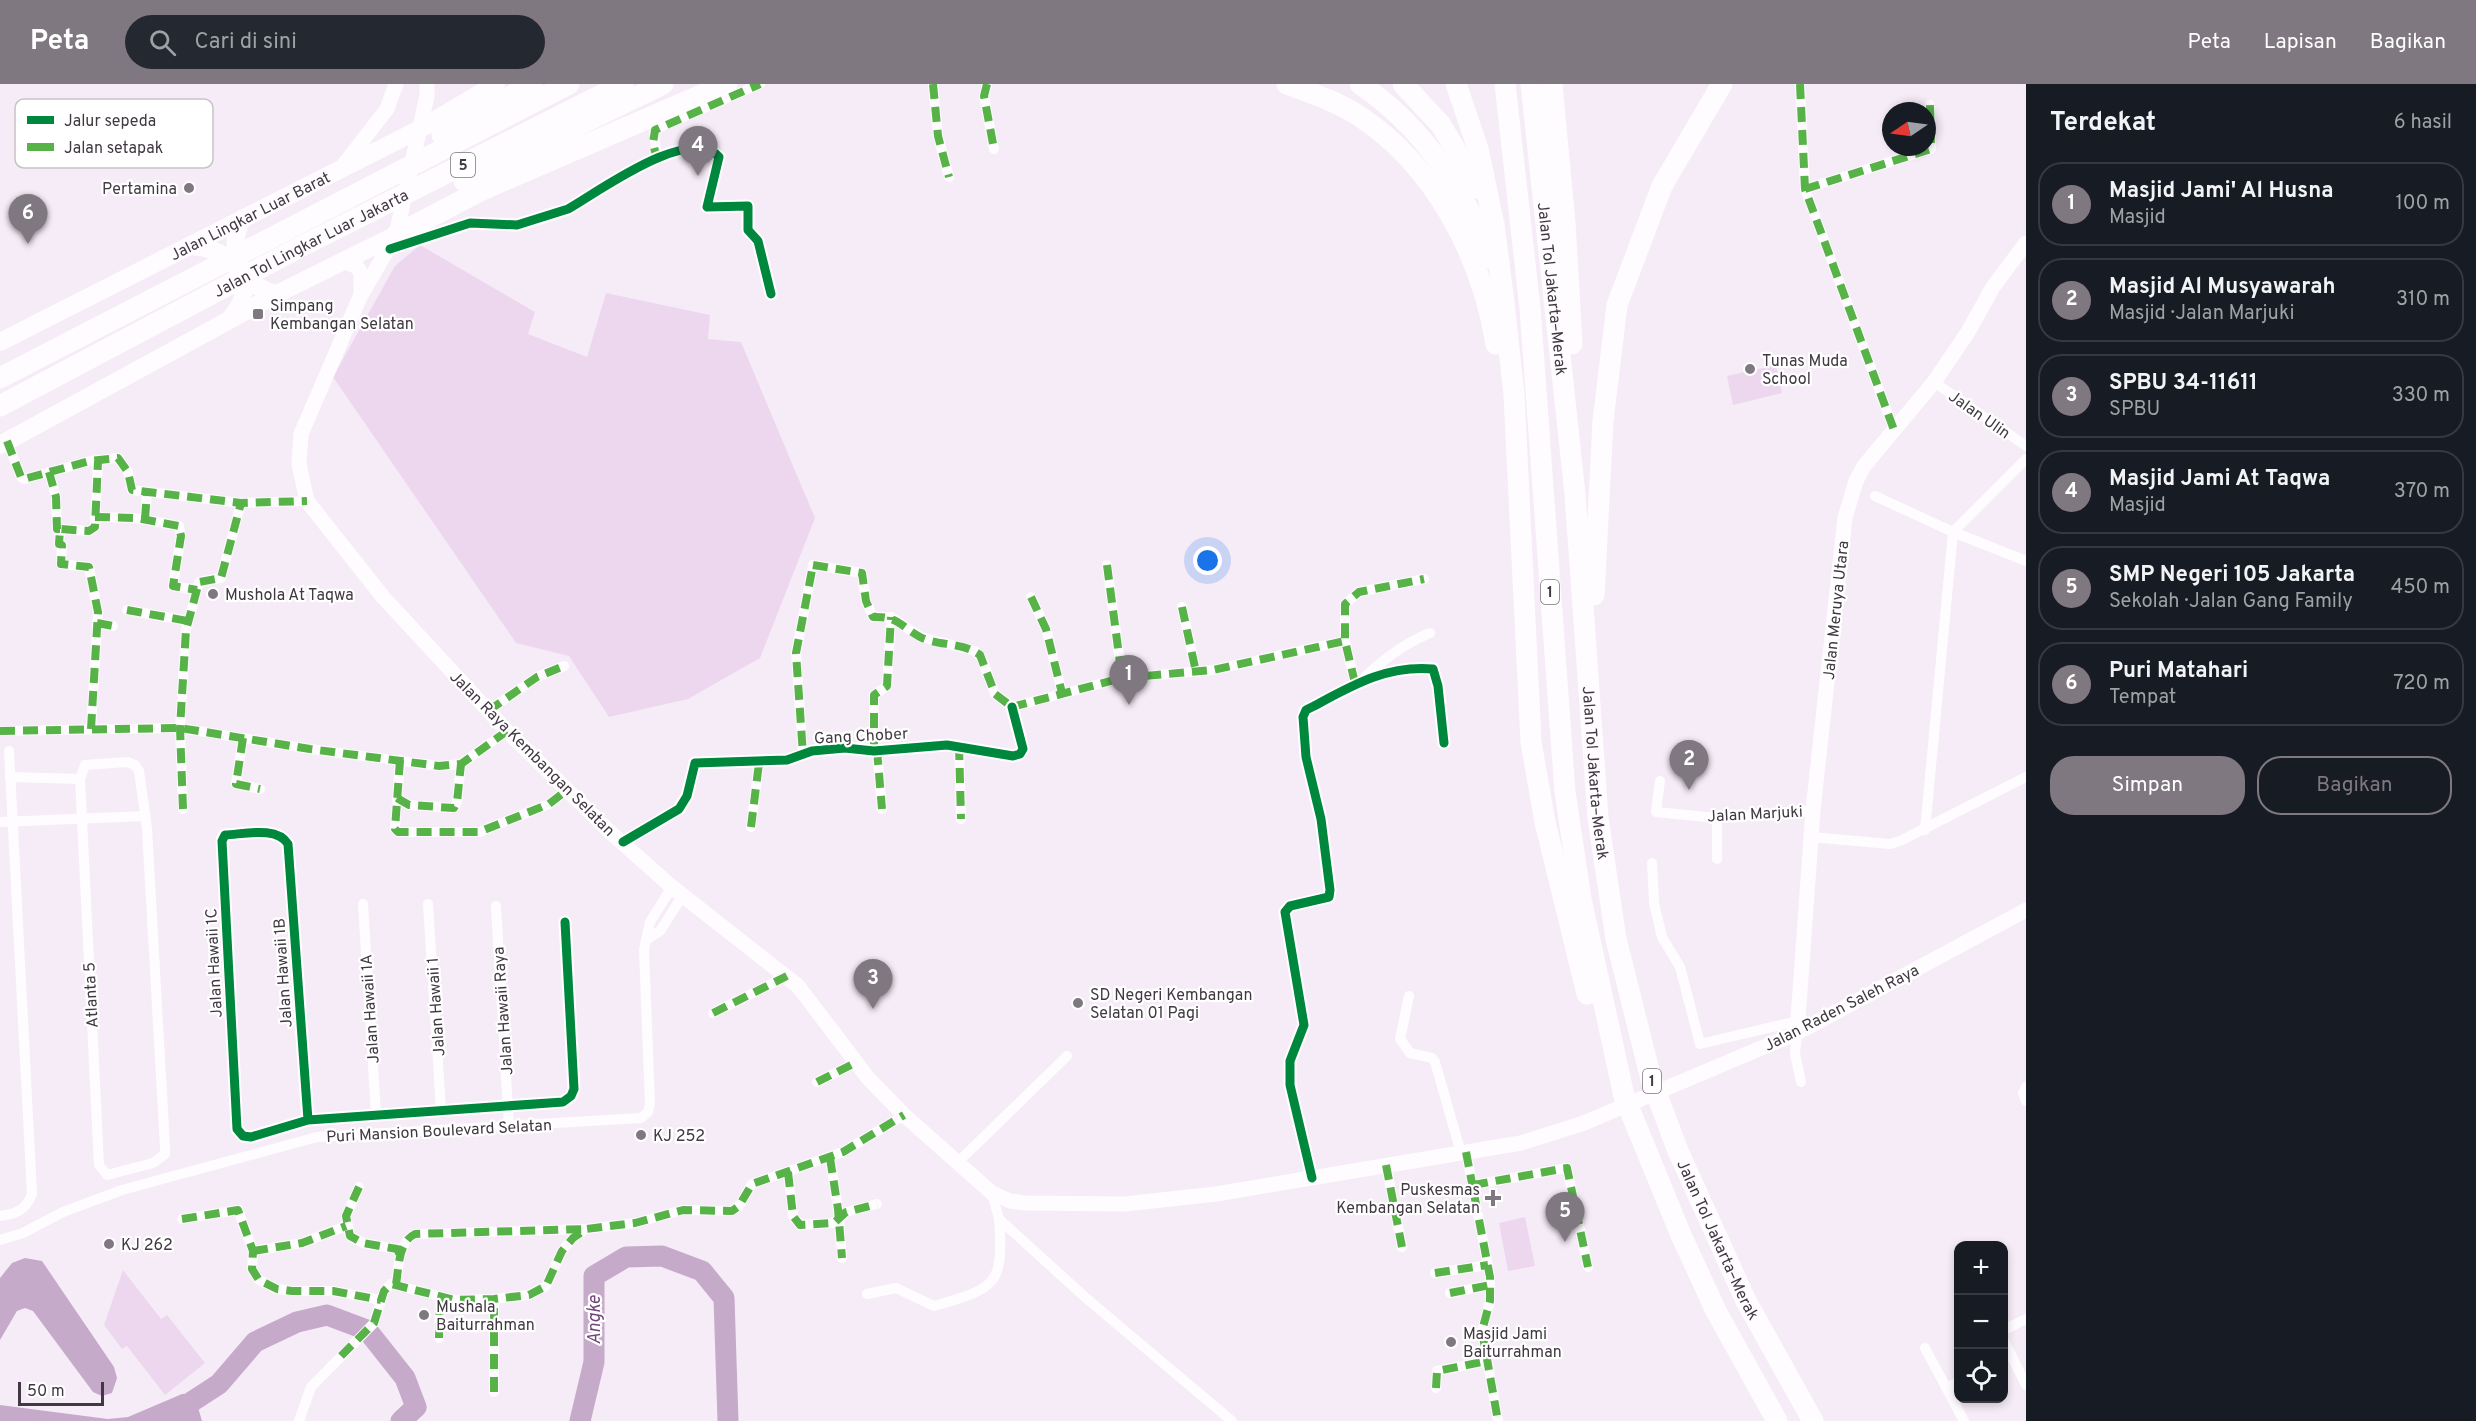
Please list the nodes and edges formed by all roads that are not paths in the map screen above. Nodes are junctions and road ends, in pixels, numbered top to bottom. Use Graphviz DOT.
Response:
graph roads {
  1 [pos="396,84"];
  2 [pos="427,84"];
  3 [pos="496,84"];
  4 [pos="532,84"];
  5 [pos="569,84"];
  6 [pos="623,84"];
  7 [pos="663,84"];
  8 [pos="727,84"];
  9 [pos="760,84"];
  10 [pos="933,84"];
  11 [pos="987,84"];
  12 [pos="1287,84"];
  13 [pos="1360,84"];
  14 [pos="1403,84"];
  15 [pos="1456,84"];
  16 [pos="1505,84"];
  17 [pos="1531,84"];
  18 [pos="1552,84"];
  19 [pos="1722,84"];
  20 [pos="1800,84"];
  21 [pos="420,129"];
  22 [pos="390,144"];
  23 [pos="994,149"];
  24 [pos="1910,156"];
  25 [pos="413,158"];
  26 [pos="657,159"];
  27 [pos="340,169"];
  28 [pos="949,177"];
  29 [pos="1805,189"];
  30 [pos="248,215"];
  31 [pos="1494,225"];
  32 [pos="298,237"];
  33 [pos="393,242"];
  34 [pos="2026,243"];
  35 [pos="189,246"];
  36 [pos="343,260"];
  37 [pos="288,289"];
  38 [pos="771,294"];
  39 [pos="1503,294"];
  40 [pos="360,297"];
  41 [pos="262,303"];
  42 [pos="229,320"];
  43 [pos="0,342"];
  44 [pos="0,378"];
  45 [pos="1934,382"];
  46 [pos="0,406"];
  47 [pos="1894,430"];
  48 [pos="4,443"];
  49 [pos="2026,446"];
  50 [pos="1518,459"];
  51 [pos="2026,459"];
  52 [pos="98,460"];
  53 [pos="49,472"];
  54 [pos="147,492"];
  55 [pos="1575,494"];
  56 [pos="1875,496"];
  57 [pos="307,501"];
  58 [pos="241,503"];
  59 [pos="95,517"];
  60 [pos="145,519"];
  61 [pos="60,529"];
  62 [pos="1953,532"];
  63 [pos="2026,561"];
  64 [pos="1107,565"];
  65 [pos="1424,579"];
  66 [pos="197,590"];
  67 [pos="1031,597"];
  68 [pos="1182,607"];
  69 [pos="127,610"];
  70 [pos="891,616"];
  71 [pos="188,621"];
  72 [pos="97,623"];
  73 [pos="113,626"];
  74 [pos="1430,633"];
  75 [pos="1345,641"];
  76 [pos="564,666"];
  77 [pos="1588,668"];
  78 [pos="1196,672"];
  79 [pos="1122,678"];
  80 [pos="1359,681"];
  81 [pos="1062,693"];
  82 [pos="1012,706"];
  83 [pos="488,711"];
  84 [pos="180,728"];
  85 [pos="91,729"];
  86 [pos="0,731"];
  87 [pos="507,731"];
  88 [pos="243,738"];
  89 [pos="1444,743"];
  90 [pos="959,745"];
  91 [pos="875,750"];
  92 [pos="9,751"];
  93 [pos="802,754"];
  94 [pos="400,760"];
  95 [pos="759,763"];
  96 [pos="462,764"];
  97 [pos="10,777"];
  98 [pos="2026,777"];
  99 [pos="80,779"];
  100 [pos="1660,781"];
  101 [pos="260,789"];
  102 [pos="567,790"];
  103 [pos="397,798"];
  104 [pos="183,809"];
  105 [pos="882,809"];
  106 [pos="1813,810"];
  107 [pos="145,816"];
  108 [pos="1717,818"];
  109 [pos="81,819"];
  110 [pos="961,819"];
  111 [pos="0,822"];
  112 [pos="12,822"];
  113 [pos="751,827"];
  114 [pos="1924,830"];
  115 [pos="273,833"];
  116 [pos="1811,837"];
  117 [pos="623,842"];
  118 [pos="1717,859"];
  119 [pos="1652,863"];
  120 [pos="678,891"];
  121 [pos="363,904"];
  122 [pos="428,904"];
  123 [pos="496,906"];
  124 [pos="2026,910"];
  125 [pos="565,922"];
  126 [pos="787,976"];
  127 [pos="1409,996"];
  128 [pos="713,1013"];
  129 [pos="1798,1027"];
  130 [pos="1067,1056"];
  131 [pos="855,1063"];
  132 [pos="817,1082"];
  133 [pos="1801,1082"];
  134 [pos="2026,1087"];
  135 [pos="1624,1096"];
  136 [pos="2026,1101"];
  137 [pos="441,1110"];
  138 [pos="376,1114"];
  139 [pos="904,1115"];
  140 [pos="509,1116"];
  141 [pos="308,1120"];
  142 [pos="1584,1123"];
  143 [pos="1463,1152"];
  144 [pos="830,1158"];
  145 [pos="957,1163"];
  146 [pos="1386,1165"];
  147 [pos="788,1172"];
  148 [pos="1312,1178"];
  149 [pos="1473,1185"];
  150 [pos="359,1187"];
  151 [pos="992,1193"];
  152 [pos="877,1204"];
  153 [pos="0,1216"];
  154 [pos="999,1219"];
  155 [pos="182,1220"];
  156 [pos="838,1220"];
  157 [pos="346,1226"];
  158 [pos="586,1229"];
  159 [pos="0,1240"];
  160 [pos="1402,1247"];
  161 [pos="253,1251"];
  162 [pos="400,1255"];
  163 [pos="842,1258"];
  164 [pos="1488,1265"];
  165 [pos="1588,1267"];
  166 [pos="1435,1273"];
  167 [pos="396,1284"];
  168 [pos="1490,1285"];
  169 [pos="1450,1293"];
  170 [pos="867,1294"];
  171 [pos="440,1298"];
  172 [pos="494,1299"];
  173 [pos="381,1300"];
  174 [pos="2026,1319"];
  175 [pos="2008,1328"];
  176 [pos="439,1338"];
  177 [pos="1925,1348"];
  178 [pos="2008,1358"];
  179 [pos="1487,1361"];
  180 [pos="1954,1384"];
  181 [pos="2026,1385"];
  182 [pos="1436,1388"];
  183 [pos="1946,1388"];
  184 [pos="494,1392"];
  185 [pos="299,1421"];
  186 [pos="1232,1421"];
  187 [pos="1498,1421"];
  188 [pos="1777,1421"];
  189 [pos="1813,1421"];
  190 [pos="1964,1421"];
  1 -- 27 [label="main road"];
  2 -- 21 [label="main road, Jalan Raya Kembangan Selatan"];
  3 -- 21 [label="main road, Jalan Lingkar Luar Barat"];
  4 -- 32 [label="highway"];
  5 -- 32 [label="highway, Jalan Tol Lingkar Luar Jakarta / 5"];
  6 -- 32 [label="highway, Jalan Tol Lingkar Luar Jakarta / 5"];
  7 -- 32 [label="highway"];
  8 -- 33 [label="highway"];
  9 -- 26 [label="street"];
  10 -- 28 [label="street"];
  11 -- 23 [label="street"];
  12 -- 50 [label="highway"];
  13 -- 39 [label="highway"];
  14 -- 31 [label="highway"];
  15 -- 31 [label="highway"];
  16 -- 135 [label="highway, Jalan Tol Jakarta–Merak / 1"];
  17 -- 55 [label="highway, Jalan Tol Jakarta–Merak / 1"];
  18 -- 55 [label="highway"];
  19 -- 77 [label="highway"];
  20 -- 29 [label="street"];
  21 -- 22 [label="main road, Jalan Lingkar Luar Barat"];
  21 -- 25 [label="main road, Jalan Raya Kembangan Selatan"];
  22 -- 25 [label="main road"];
  22 -- 27 [label="main road, Jalan Lingkar Luar Barat"];
  24 -- 29 [label="street"];
  25 -- 33 [label="main road, Jalan Raya Kembangan Selatan"];
  26 -- 33 [label="street"];
  26 -- 38 [label="street"];
  27 -- 30 [label="main road, Jalan Lingkar Luar Barat"];
  29 -- 47 [label="street"];
  30 -- 35 [label="main road, Jalan Lingkar Luar Barat"];
  30 -- 37 [label="main road"];
  30 -- 41 [label="main road"];
  31 -- 39 [label="highway"];
  32 -- 44 [label="highway, Jalan Tol Lingkar Luar Jakarta / 5"];
  32 -- 46 [label="highway, Jalan Tol Lingkar Luar Jakarta / 5"];
  33 -- 36 [label="main road"];
  33 -- 40 [label="main road, Jalan Raya Kembangan Selatan"];
  34 -- 45 [label="main road, Jalan Meruya Utara"];
  35 -- 42 [label="main road"];
  35 -- 43 [label="main road, Jalan Lingkar Luar Barat"];
  36 -- 37 [label="main road"];
  36 -- 40 [label="main road, Jalan Raya Kembangan Selatan"];
  37 -- 41 [label="main road"];
  39 -- 50 [label="highway"];
  40 -- 57 [label="main road, Jalan Raya Kembangan Selatan"];
  41 -- 42 [label="main road"];
  42 -- 48 [label="main road"];
  45 -- 47 [label="main road, Jalan Meruya Utara"];
  45 -- 49 [label="street, Jalan Ulin"];
  47 -- 106 [label="main road, Jalan Meruya Utara"];
  48 -- 53 [label="street"];
  50 -- 135 [label="highway"];
  51 -- 62 [label="street"];
  52 -- 53 [label="street"];
  52 -- 54 [label="street"];
  52 -- 59 [label="street"];
  53 -- 61 [label="street"];
  54 -- 58 [label="street"];
  54 -- 60 [label="street"];
  55 -- 77 [label="highway, Jalan Tol Jakarta–Merak / 1"];
  56 -- 62 [label="street"];
  57 -- 58 [label="street"];
  57 -- 83 [label="main road, Jalan Raya Kembangan Selatan"];
  58 -- 66 [label="street"];
  59 -- 60 [label="street"];
  59 -- 61 [label="street"];
  60 -- 66 [label="street"];
  61 -- 72 [label="street"];
  62 -- 63 [label="street"];
  62 -- 114 [label="street"];
  64 -- 79 [label="street"];
  65 -- 75 [label="street"];
  66 -- 71 [label="street"];
  67 -- 81 [label="street"];
  68 -- 78 [label="street"];
  69 -- 71 [label="street"];
  70 -- 82 [label="street"];
  70 -- 91 [label="street"];
  70 -- 93 [label="street"];
  71 -- 84 [label="street"];
  72 -- 73 [label="street"];
  72 -- 85 [label="street"];
  74 -- 80 [label="street"];
  75 -- 78 [label="street"];
  75 -- 80 [label="street"];
  76 -- 83 [label="street"];
  77 -- 189 [label="highway, Jalan Tol Jakarta–Merak / 1"];
  78 -- 79 [label="street"];
  79 -- 81 [label="street"];
  80 -- 89 [label="street"];
  80 -- 148 [label="street"];
  81 -- 82 [label="street"];
  82 -- 90 [label="street, Gang Chober"];
  83 -- 87 [label="main road, Jalan Raya Kembangan Selatan"];
  84 -- 85 [label="street"];
  84 -- 88 [label="street"];
  84 -- 104 [label="street"];
  85 -- 86 [label="street"];
  87 -- 96 [label="street"];
  87 -- 102 [label="main road, Jalan Raya Kembangan Selatan"];
  88 -- 94 [label="street"];
  88 -- 101 [label="street"];
  90 -- 91 [label="street, Gang Chober"];
  90 -- 110 [label="street"];
  91 -- 93 [label="street, Gang Chober"];
  91 -- 105 [label="street"];
  92 -- 97 [label="street"];
  93 -- 95 [label="street, Gang Chober"];
  94 -- 96 [label="street"];
  94 -- 103 [label="street"];
  95 -- 113 [label="street"];
  95 -- 117 [label="street, Gang Chober"];
  96 -- 103 [label="street"];
  97 -- 99 [label="street"];
  97 -- 112 [label="street"];
  98 -- 114 [label="street"];
  99 -- 107 [label="street"];
  99 -- 109 [label="street, Atlanta 5"];
  100 -- 108 [label="street, Jalan Marjuki"];
  102 -- 103 [label="street"];
  102 -- 117 [label="main road, Jalan Raya Kembangan Selatan"];
  106 -- 108 [label="street, Jalan Marjuki"];
  106 -- 116 [label="main road, Jalan Meruya Utara"];
  107 -- 109 [label="street"];
  107 -- 109 [label="street, Atlanta 5"];
  108 -- 118 [label="street"];
  109 -- 112 [label="street"];
  111 -- 112 [label="street"];
  112 -- 153 [label="street"];
  114 -- 116 [label="street"];
  115 -- 141 [label="street, Jalan Hawaii 1B"];
  115 -- 141 [label="street, Jalan Hawaii 1C"];
  116 -- 129 [label="main road, Jalan Meruya Utara"];
  117 -- 120 [label="main road, Jalan Raya Kembangan Selatan"];
  119 -- 129 [label="street"];
  120 -- 126 [label="main road, Jalan Raya Kembangan Selatan"];
  120 -- 140 [label="street, Puri Mansion Boulevard Selatan"];
  121 -- 138 [label="street, Jalan Hawaii 1A"];
  122 -- 137 [label="street, Jalan Hawaii 1"];
  123 -- 140 [label="street, Jalan Hawaii Raya"];
  124 -- 129 [label="main road, Jalan Raden Saleh Raya"];
  125 -- 140 [label="street"];
  126 -- 128 [label="street"];
  126 -- 131 [label="main road, Jalan Raya Kembangan Selatan"];
  127 -- 143 [label="street"];
  129 -- 133 [label="street"];
  129 -- 142 [label="main road, Jalan Raden Saleh Raya"];
  130 -- 145 [label="street"];
  131 -- 132 [label="street"];
  131 -- 139 [label="main road, Jalan Raya Kembangan Selatan"];
  134 -- 136 [label="street"];
  135 -- 188 [label="highway, Jalan Tol Jakarta–Merak / 1"];
  137 -- 138 [label="street"];
  137 -- 140 [label="street"];
  138 -- 141 [label="street"];
  139 -- 144 [label="street"];
  139 -- 145 [label="main road, Jalan Raya Kembangan Selatan"];
  140 -- 159 [label="street, Puri Mansion Boulevard Selatan"];
  142 -- 143 [label="main road, Jalan Raya Kembangan Selatan"];
  143 -- 146 [label="main road, Jalan Raya Kembangan Selatan"];
  143 -- 149 [label="street"];
  144 -- 147 [label="street"];
  144 -- 156 [label="street"];
  145 -- 151 [label="main road, Jalan Raya Kembangan Selatan"];
  146 -- 148 [label="main road, Jalan Raya Kembangan Selatan"];
  146 -- 160 [label="street"];
  147 -- 156 [label="street"];
  147 -- 158 [label="street"];
  148 -- 151 [label="main road, Jalan Raya Kembangan Selatan"];
  149 -- 164 [label="street"];
  149 -- 165 [label="street"];
  150 -- 157 [label="street"];
  151 -- 154 [label="street"];
  152 -- 156 [label="street"];
  154 -- 170 [label="street"];
  154 -- 186 [label="street"];
  155 -- 161 [label="street"];
  156 -- 163 [label="street"];
  157 -- 161 [label="street"];
  157 -- 162 [label="street"];
  158 -- 162 [label="street"];
  158 -- 172 [label="street"];
  161 -- 173 [label="street"];
  162 -- 167 [label="street"];
  164 -- 166 [label="street"];
  164 -- 168 [label="street"];
  167 -- 171 [label="street"];
  167 -- 173 [label="street"];
  168 -- 169 [label="street"];
  168 -- 179 [label="street"];
  171 -- 172 [label="street"];
  171 -- 176 [label="street"];
  172 -- 184 [label="street"];
  173 -- 185 [label="street"];
  174 -- 175 [label="street"];
  177 -- 183 [label="street"];
  178 -- 181 [label="street"];
  179 -- 182 [label="street"];
  179 -- 187 [label="street"];
  180 -- 183 [label="street"];
  183 -- 190 [label="street"];
}
